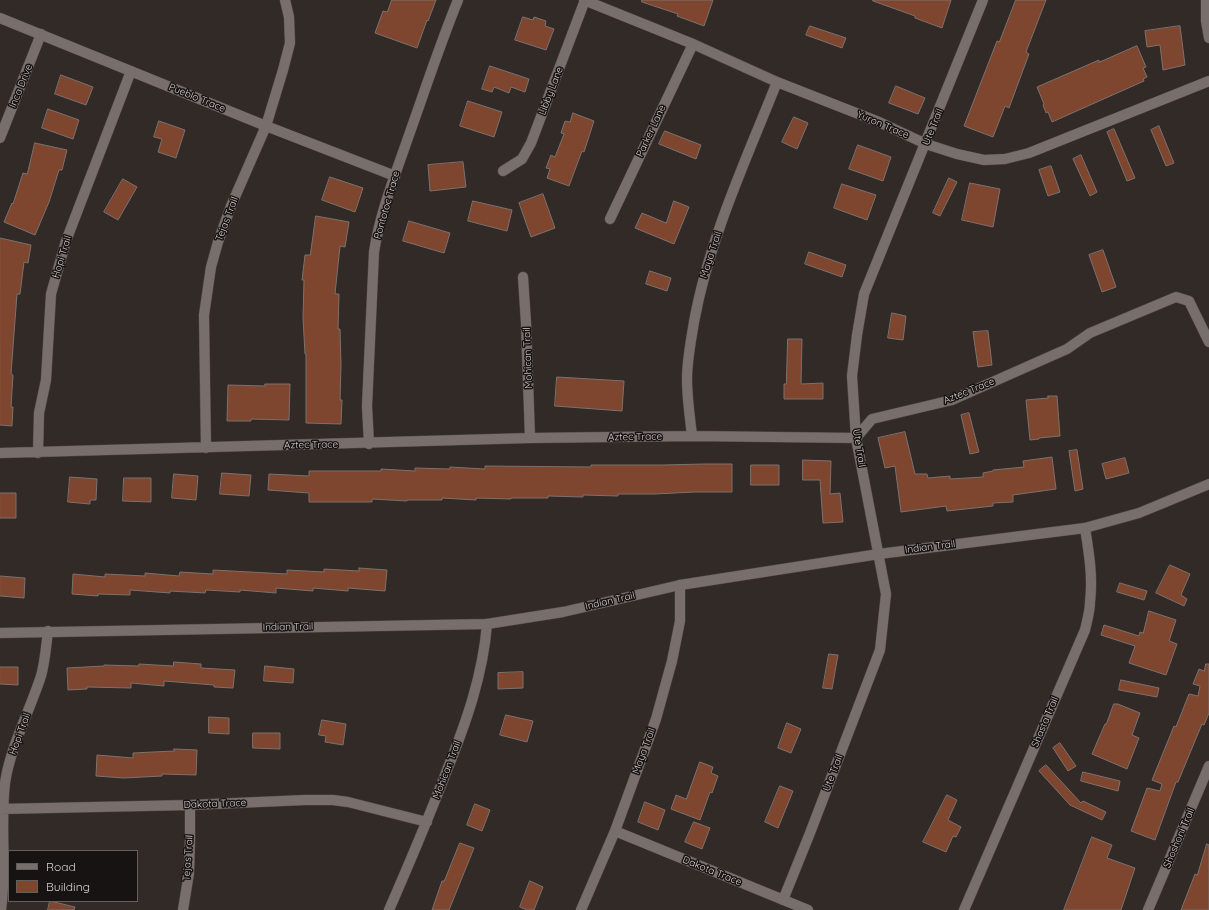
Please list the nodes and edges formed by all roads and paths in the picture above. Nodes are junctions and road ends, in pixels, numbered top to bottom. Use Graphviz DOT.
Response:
graph roads {
  1 [pos="285,0"];
  2 [pos="458,0"];
  3 [pos="585,0"];
  4 [pos="983,0"];
  5 [pos="1206,0"];
  6 [pos="0,18"];
  7 [pos="41,34"];
  8 [pos="1209,38"];
  9 [pos="693,44"];
  10 [pos="131,71"];
  11 [pos="1209,81"];
  12 [pos="777,82"];
  13 [pos="266,126"];
  14 [pos="0,138"];
  15 [pos="926,144"];
  16 [pos="503,171"];
  17 [pos="395,176"];
  18 [pos="610,219"];
  19 [pos="523,277"];
  20 [pos="1209,342"];
  21 [pos="692,436"];
  22 [pos="530,438"];
  23 [pos="856,438"];
  24 [pos="369,444"];
  25 [pos="206,448"];
  26 [pos="0,453"];
  27 [pos="38,453"];
  28 [pos="1209,484"];
  29 [pos="1085,528"];
  30 [pos="879,554"];
  31 [pos="680,585"];
  32 [pos="487,624"];
  33 [pos="48,632"];
  34 [pos="0,633"];
  35 [pos="1209,766"];
  36 [pos="190,805"];
  37 [pos="1,809"];
  38 [pos="427,822"];
  39 [pos="615,832"];
  40 [pos="782,900"];
  41 [pos="1,910"];
  42 [pos="183,910"];
  43 [pos="388,910"];
  44 [pos="581,910"];
  45 [pos="808,910"];
  46 [pos="964,910"];
  47 [pos="1148,910"];
  1 -- 13 [label="street, Tejas Trail"];
  2 -- 17 [label="street, Pontotoc Trace"];
  3 -- 9 [label="street, Yuron Trace"];
  3 -- 16 [label="street, Libby Lane"];
  4 -- 15 [label="street, Ute Trail"];
  5 -- 8 [label="street"];
  6 -- 7 [label="street, Pueblo Trace"];
  7 -- 10 [label="street, Pueblo Trace"];
  7 -- 14 [label="street, Inca Drive"];
  9 -- 12 [label="street, Yuron Trace"];
  9 -- 18 [label="street, Parker Lane"];
  10 -- 13 [label="street, Pueblo Trace"];
  10 -- 27 [label="street, Hopi Trail"];
  11 -- 15 [label="street, Yuron Trace"];
  12 -- 15 [label="street, Yuron Trace"];
  12 -- 21 [label="street, Maya Trail"];
  13 -- 17 [label="street, Pueblo Trace"];
  13 -- 25 [label="street, Tejas Trail"];
  15 -- 23 [label="street, Ute Trail"];
  17 -- 24 [label="street, Pontotoc Trace"];
  19 -- 22 [label="street, Mohican Trail"];
  20 -- 23 [label="street, Aztec Trace"];
  21 -- 22 [label="street, Aztec Trace"];
  21 -- 23 [label="street, Aztec Trace"];
  22 -- 24 [label="street, Aztec Trace"];
  23 -- 30 [label="street, Ute Trail"];
  24 -- 25 [label="street, Aztec Trace"];
  25 -- 27 [label="street, Aztec Trace"];
  26 -- 27 [label="street, Aztec Trace"];
  28 -- 29 [label="street, Indian Trail"];
  29 -- 30 [label="street, Indian Trail"];
  29 -- 46 [label="street, Shasta Trail"];
  30 -- 31 [label="street, Indian Trail"];
  30 -- 40 [label="street, Ute Trail"];
  31 -- 32 [label="street, Indian Trail"];
  31 -- 39 [label="street, Maya Trail"];
  32 -- 33 [label="street, Indian Trail"];
  32 -- 38 [label="street, Mohican Trail"];
  33 -- 34 [label="street, Indian Trail"];
  33 -- 37 [label="street, Hopi Trail"];
  35 -- 47 [label="street, Shoshoni Trail"];
  36 -- 37 [label="street, Dakota Trace"];
  36 -- 38 [label="street, Dakota Trace"];
  36 -- 42 [label="street, Tejas Trail"];
  37 -- 41 [label="street, Hopi Trail"];
  38 -- 43 [label="street, Mohican Trail"];
  39 -- 40 [label="street, Dakota Trace"];
  39 -- 44 [label="street, Maya Trail"];
  40 -- 45 [label="street, Dakota Trace"];
}
